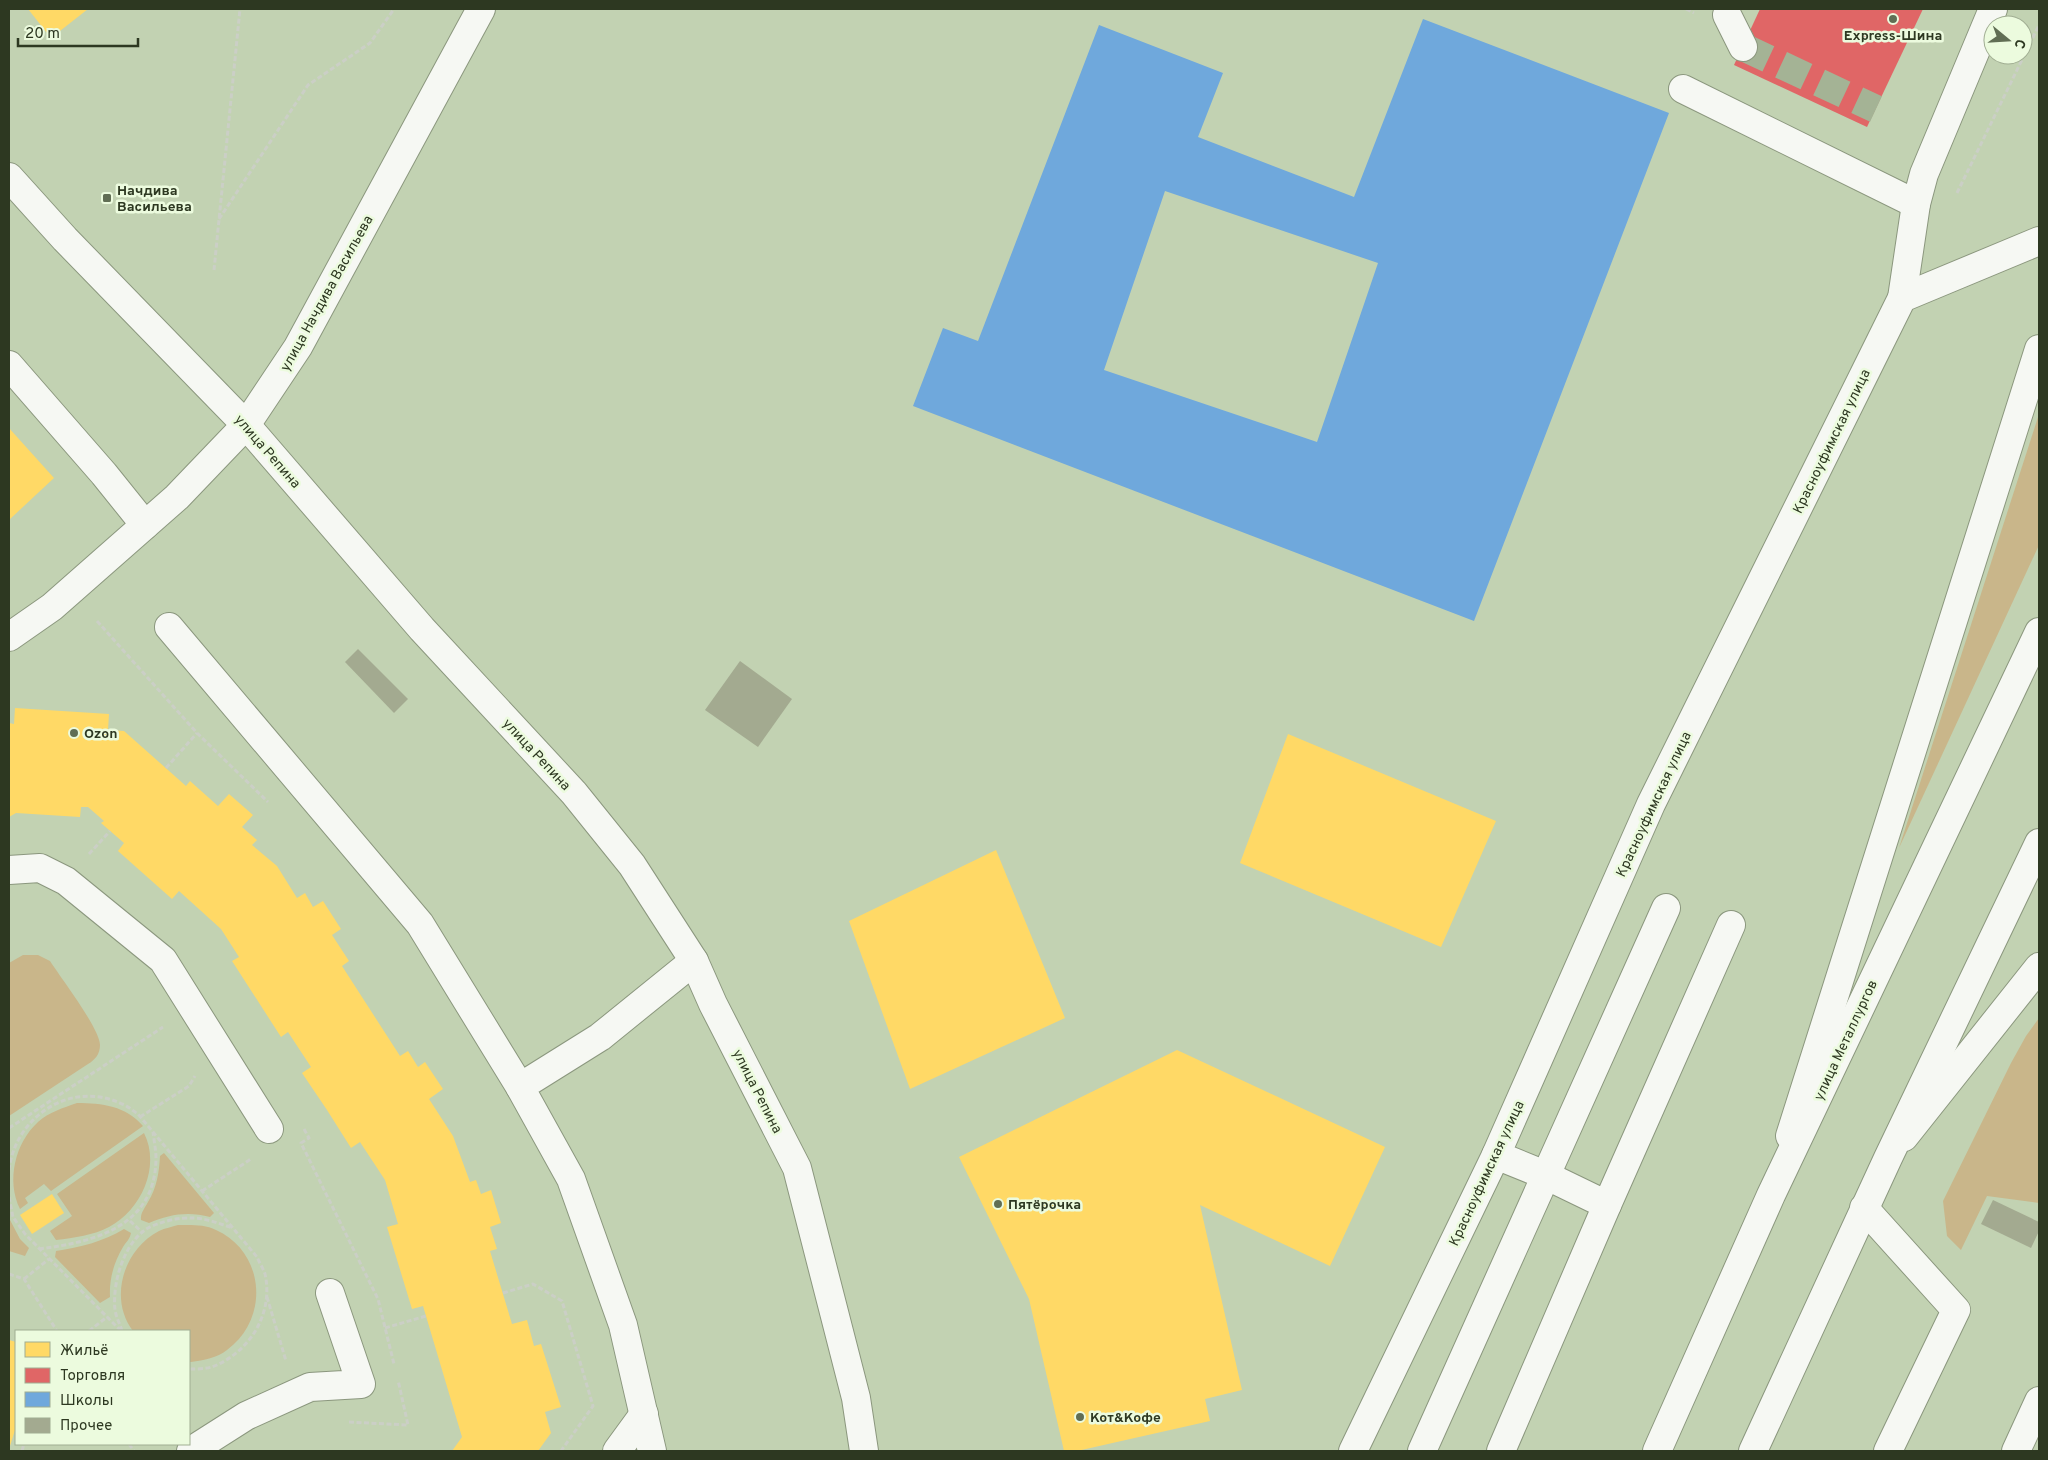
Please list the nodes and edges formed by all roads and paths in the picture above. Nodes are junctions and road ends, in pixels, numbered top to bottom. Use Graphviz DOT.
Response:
graph roads {
  1 [pos="240,9"];
  2 [pos="394,9"];
  3 [pos="481,9"];
  4 [pos="1993,9"];
  5 [pos="1727,15"];
  6 [pos="2039,25"];
  7 [pos="1743,46"];
  8 [pos="1683,89"];
  9 [pos="9,177"];
  10 [pos="1954,198"];
  11 [pos="1916,204"];
  12 [pos="219,219"];
  13 [pos="2039,241"];
  14 [pos="214,270"];
  15 [pos="1902,298"];
  16 [pos="2039,349"];
  17 [pos="9,366"];
  18 [pos="246,425"];
  19 [pos="145,525"];
  20 [pos="97,621"];
  21 [pos="170,627"];
  22 [pos="2039,632"];
  23 [pos="9,636"];
  24 [pos="197,733"];
  25 [pos="166,768"];
  26 [pos="274,809"];
  27 [pos="2039,843"];
  28 [pos="9,870"];
  29 [pos="1666,908"];
  30 [pos="1731,925"];
  31 [pos="694,961"];
  32 [pos="2039,968"];
  33 [pos="193,1008"];
  34 [pos="197,1072"];
  35 [pos="520,1087"];
  36 [pos="140,1117"];
  37 [pos="9,1128"];
  38 [pos="269,1129"];
  39 [pos="153,1132"];
  40 [pos="1496,1155"];
  41 [pos="1888,1158"];
  42 [pos="252,1159"];
  43 [pos="9,1170"];
  44 [pos="1545,1175"];
  45 [pos="202,1192"];
  46 [pos="1771,1195"];
  47 [pos="9,1197"];
  48 [pos="1607,1205"];
  49 [pos="1864,1208"];
  50 [pos="130,1221"];
  51 [pos="234,1229"];
  52 [pos="143,1233"];
  53 [pos="39,1248"];
  54 [pos="49,1259"];
  55 [pos="9,1274"];
  56 [pos="24,1279"];
  57 [pos="330,1293"];
  58 [pos="502,1293"];
  59 [pos="267,1296"];
  60 [pos="426,1316"];
  61 [pos="107,1317"];
  62 [pos="56,1330"];
  63 [pos="90,1330"];
  64 [pos="120,1330"];
  65 [pos="121,1330"];
  66 [pos="346,1340"];
  67 [pos="190,1369"];
  68 [pos="296,1394"];
  69 [pos="2039,1401"];
  70 [pos="644,1414"];
  71 [pos="191,1451"];
  72 [pos="561,1451"];
  73 [pos="617,1451"];
  74 [pos="652,1451"];
  75 [pos="864,1451"];
  76 [pos="1353,1451"];
  77 [pos="1422,1451"];
  78 [pos="1502,1451"];
  79 [pos="1657,1451"];
  80 [pos="1753,1451"];
  81 [pos="1888,1451"];
  82 [pos="2016,1451"];
  1 -- 12 [label="path"];
  2 -- 12 [label="path"];
  3 -- 18 [label="street, улица Начдива Васильева"];
  4 -- 11 [label="street, Красноуфимская улица"];
  5 -- 7 [label="street"];
  6 -- 10 [label="path"];
  8 -- 11 [label="street"];
  9 -- 18 [label="street, улица Репина"];
  11 -- 15 [label="street, Красноуфимская улица"];
  12 -- 14 [label="path"];
  13 -- 15 [label="street"];
  15 -- 40 [label="street, Красноуфимская улица"];
  16 -- 46 [label="street"];
  17 -- 19 [label="street"];
  18 -- 19 [label="street, улица Начдива Васильева"];
  18 -- 31 [label="street, улица Репина"];
  19 -- 23 [label="street, улица Начдива Васильева"];
  20 -- 24 [label="path"];
  21 -- 35 [label="street"];
  22 -- 46 [label="street, улица Металлургов"];
  24 -- 25 [label="path"];
  24 -- 26 [label="path"];
  27 -- 41 [label="street"];
  28 -- 33 [label="street"];
  29 -- 44 [label="street"];
  30 -- 48 [label="street"];
  31 -- 35 [label="street"];
  31 -- 75 [label="street, улица Репина"];
  32 -- 41 [label="street"];
  33 -- 37 [label="path"];
  33 -- 38 [label="street"];
  34 -- 36 [label="path"];
  35 -- 70 [label="street"];
  36 -- 39 [label="path"];
  36 -- 43 [label="path"];
  39 -- 45 [label="path"];
  39 -- 50 [label="path"];
  40 -- 44 [label="street"];
  40 -- 76 [label="street, Красноуфимская улица"];
  41 -- 49 [label="street"];
  42 -- 45 [label="path"];
  44 -- 48 [label="street"];
  44 -- 77 [label="street"];
  45 -- 51 [label="path"];
  46 -- 79 [label="street, улица Металлургов"];
  47 -- 53 [label="path"];
  48 -- 78 [label="street"];
  49 -- 80 [label="street"];
  49 -- 81 [label="street"];
  50 -- 52 [label="path"];
  50 -- 53 [label="path"];
  51 -- 52 [label="path"];
  51 -- 59 [label="path"];
  52 -- 65 [label="path"];
  53 -- 54 [label="path"];
  54 -- 56 [label="path"];
  54 -- 61 [label="path"];
  55 -- 56 [label="path"];
  56 -- 62 [label="path"];
  57 -- 66 [label="street"];
  58 -- 72 [label="path"];
  59 -- 67 [label="path"];
  59 -- 68 [label="path"];
  60 -- 66 [label="path"];
  61 -- 63 [label="path"];
  61 -- 64 [label="path"];
  66 -- 68 [label="street"];
  68 -- 71 [label="street"];
  69 -- 82 [label="street"];
  70 -- 73 [label="street"];
  70 -- 74 [label="street"];
}
